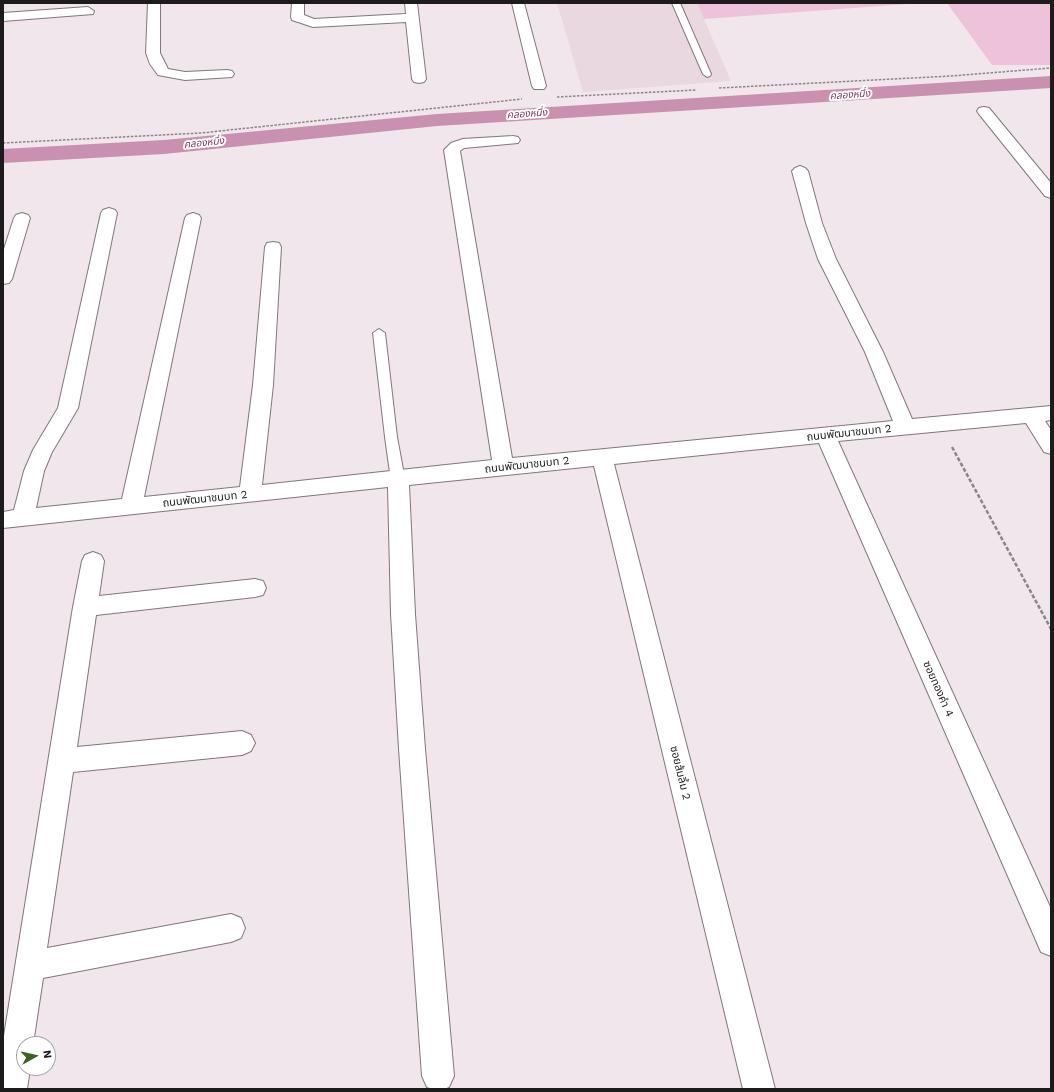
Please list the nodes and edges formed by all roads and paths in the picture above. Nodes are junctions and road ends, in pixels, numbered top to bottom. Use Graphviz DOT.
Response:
graph roads {
  1 [pos="154,3"];
  2 [pos="298,3"];
  3 [pos="411,3"];
  4 [pos="518,3"];
  5 [pos="676,3"];
  6 [pos="88,10"];
  7 [pos="3,16"];
  8 [pos="413,18"];
  9 [pos="1051,68"];
  10 [pos="227,74"];
  11 [pos="707,74"];
  12 [pos="419,79"];
  13 [pos="539,86"];
  14 [pos="716,88"];
  15 [pos="700,89"];
  16 [pos="550,98"];
  17 [pos="527,99"];
  18 [pos="984,111"];
  19 [pos="513,140"];
  20 [pos="3,143"];
  21 [pos="800,171"];
  22 [pos="1051,193"];
  23 [pos="109,213"];
  24 [pos="22,218"];
  25 [pos="193,218"];
  26 [pos="273,248"];
  27 [pos="3,280"];
  28 [pos="379,333"];
  29 [pos="1051,413"];
  30 [pos="1031,415"];
  31 [pos="939,423"];
  32 [pos="905,427"];
  33 [pos="826,436"];
  34 [pos="1051,447"];
  35 [pos="602,458"];
  36 [pos="503,467"];
  37 [pos="398,480"];
  38 [pos="250,494"];
  39 [pos="131,506"];
  40 [pos="13,519"];
  41 [pos="93,561"];
  42 [pos="255,588"];
  43 [pos="86,607"];
  44 [pos="1051,629"];
  45 [pos="242,743"];
  46 [pos="61,761"];
  47 [pos="231,928"];
  48 [pos="1051,942"];
  49 [pos="30,966"];
  50 [pos="11,1037"];
  51 [pos="438,1083"];
  52 [pos="11,1089"];
  53 [pos="759,1089"];
  1 -- 10 [label="street"];
  2 -- 8 [label="street"];
  3 -- 8 [label="street"];
  4 -- 13 [label="street"];
  5 -- 11 [label="lane"];
  6 -- 7 [label="street"];
  8 -- 12 [label="street"];
  9 -- 14 [label="path"];
  15 -- 16 [label="path"];
  17 -- 20 [label="path"];
  18 -- 22 [label="street"];
  19 -- 36 [label="street"];
  21 -- 32 [label="street"];
  23 -- 40 [label="street"];
  24 -- 27 [label="street"];
  25 -- 39 [label="street"];
  26 -- 38 [label="street"];
  28 -- 37 [label="lane"];
  29 -- 30 [label="street, ถนนพัฒนาชนบท 2"];
  30 -- 31 [label="street, ถนนพัฒนาชนบท 2"];
  30 -- 34 [label="street"];
  31 -- 32 [label="street, ถนนพัฒนาชนบท 2"];
  31 -- 44 [label="path"];
  32 -- 33 [label="street, ถนนพัฒนาชนบท 2"];
  33 -- 35 [label="street, ถนนพัฒนาชนบท 2"];
  33 -- 48 [label="street, ซอยทองคำ 4"];
  35 -- 36 [label="street, ถนนพัฒนาชนบท 2"];
  35 -- 53 [label="street, ซอยส้มลิ้ม 2"];
  36 -- 37 [label="street, ถนนพัฒนาชนบท 2"];
  37 -- 38 [label="street, ถนนพัฒนาชนบท 2"];
  37 -- 51 [label="street"];
  38 -- 39 [label="street, ถนนพัฒนาชนบท 2"];
  39 -- 40 [label="street, ถนนพัฒนาชนบท 2"];
  41 -- 43 [label="street"];
  42 -- 43 [label="street"];
  43 -- 46 [label="street"];
  45 -- 46 [label="street"];
  46 -- 49 [label="street"];
  47 -- 49 [label="street"];
  49 -- 50 [label="street"];
  50 -- 52 [label="street"];
}
